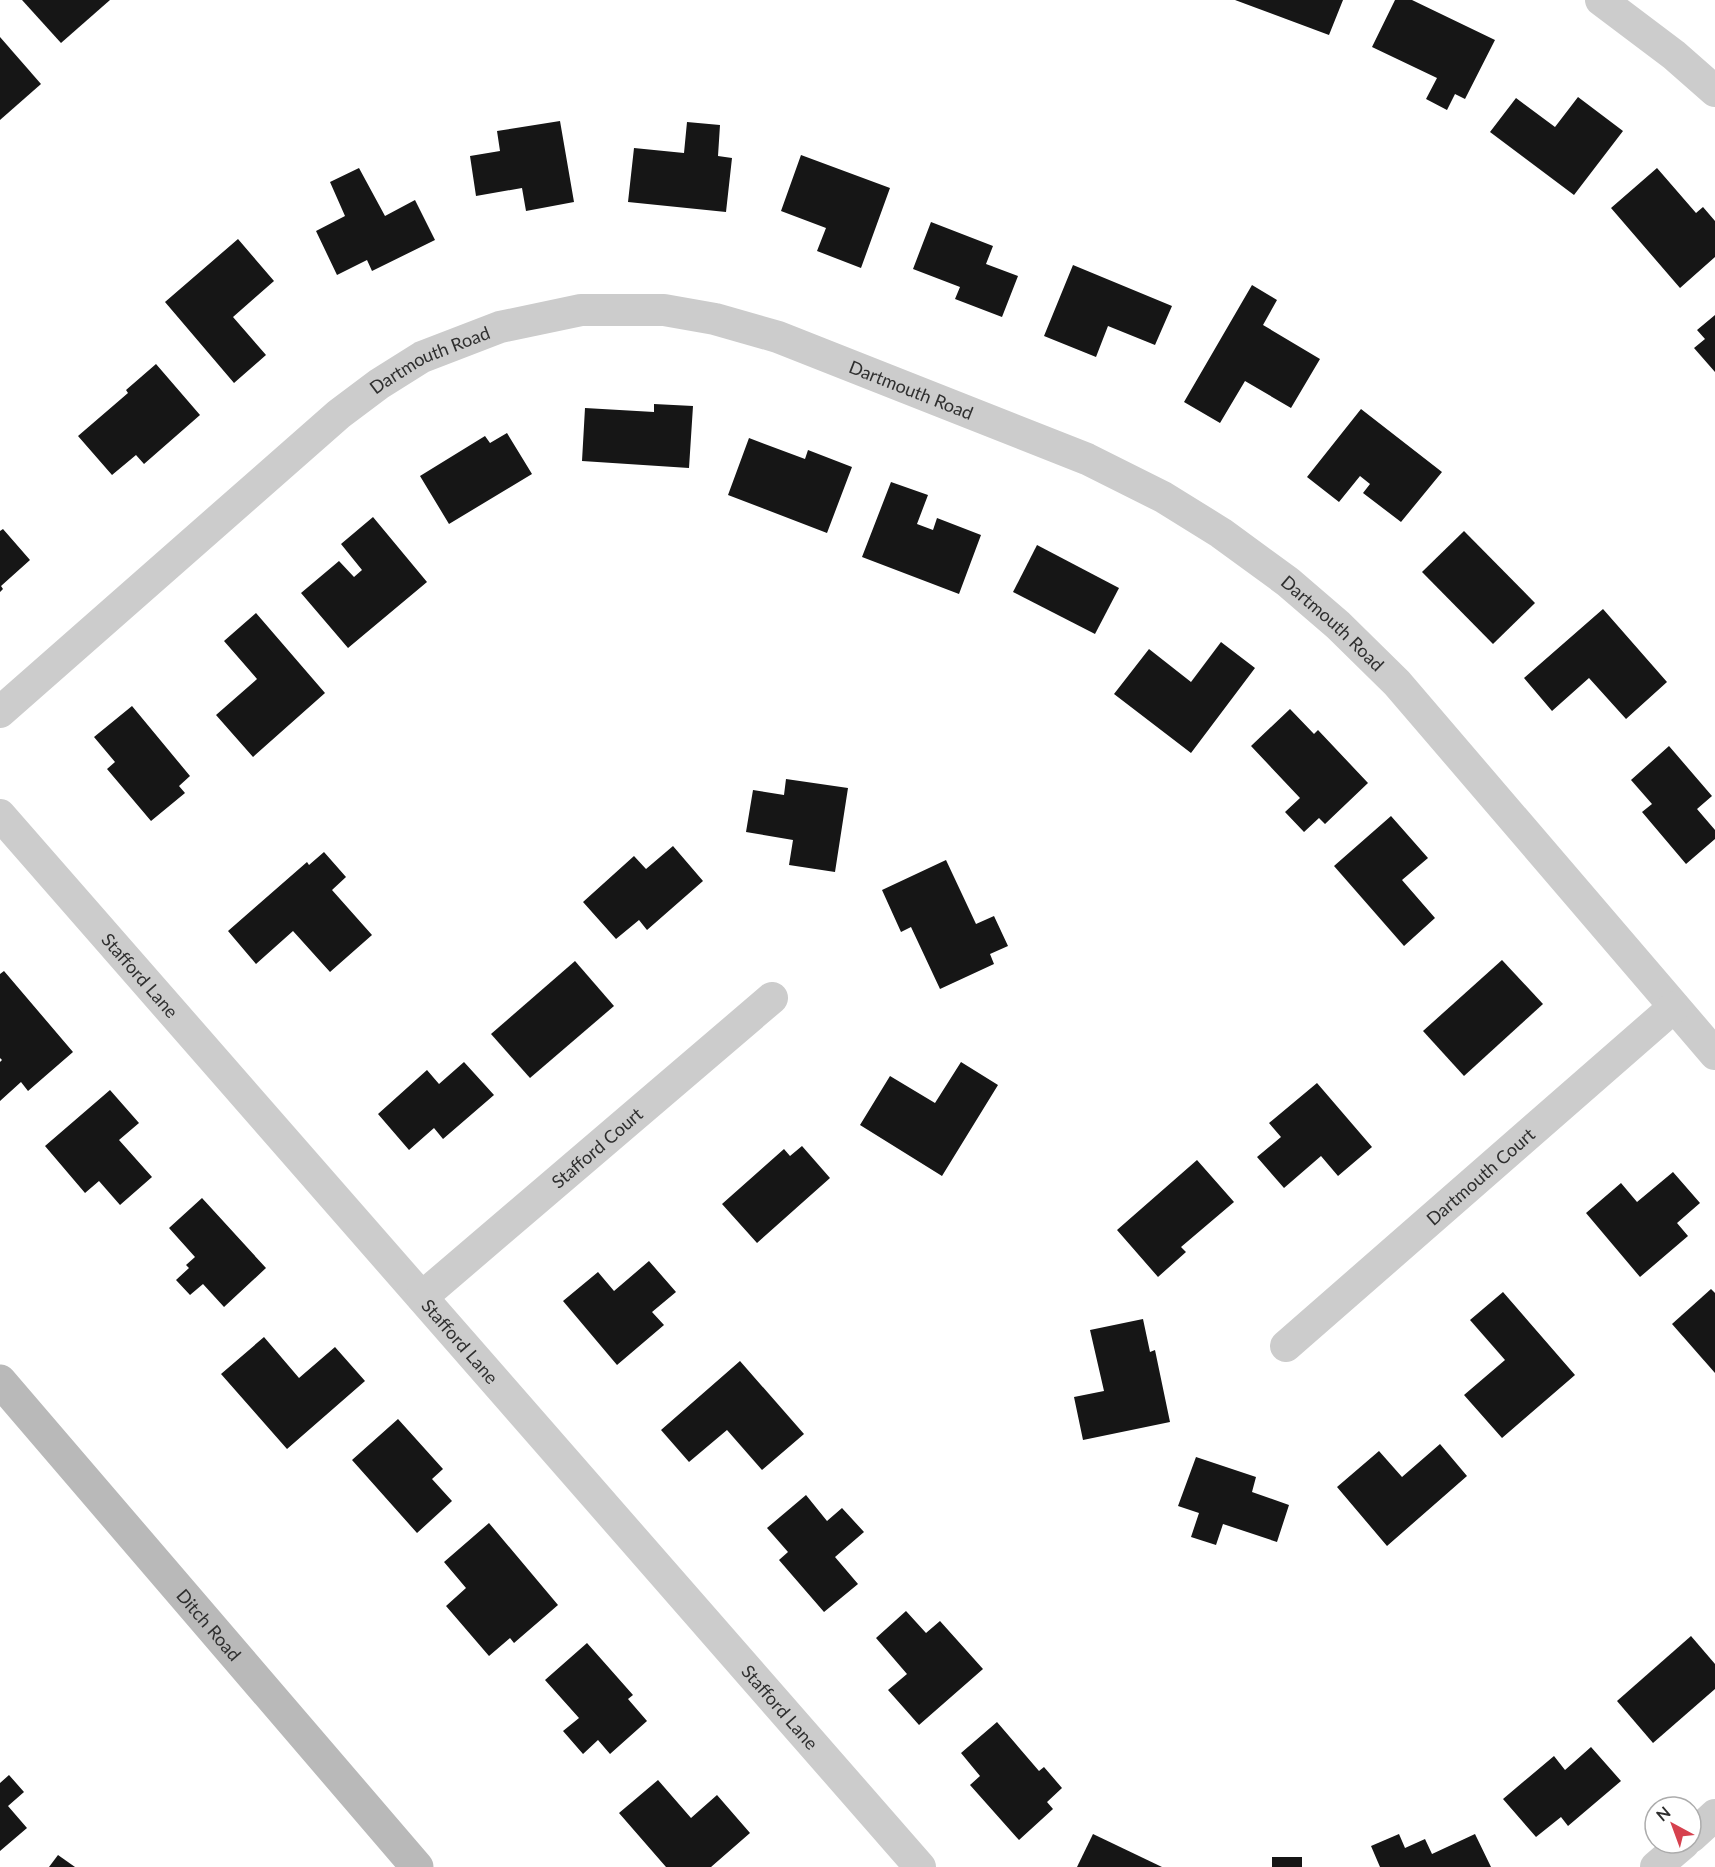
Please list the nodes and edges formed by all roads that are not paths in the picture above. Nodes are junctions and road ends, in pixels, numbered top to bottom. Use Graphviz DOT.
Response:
graph roads {
  1 [pos="1601,0"];
  2 [pos="1715,92"];
  3 [pos="0,712"];
  4 [pos="0,815"];
  5 [pos="772,998"];
  6 [pos="1674,1007"];
  7 [pos="1715,1054"];
  8 [pos="422,1297"];
  9 [pos="1286,1346"];
  10 [pos="0,1381"];
  11 [pos="1715,1815"];
  12 [pos="1703,1826"];
  13 [pos="1670,1855"];
  14 [pos="417,1867"];
  15 [pos="920,1867"];
  16 [pos="1656,1867"];
  1 -- 2 [label="street"];
  3 -- 6 [label="street, Dartmouth Road"];
  4 -- 8 [label="street, Stafford Lane"];
  5 -- 8 [label="street, Stafford Court"];
  6 -- 7 [label="street, Dartmouth Road"];
  6 -- 9 [label="street, Dartmouth Court"];
  8 -- 15 [label="street, Stafford Lane"];
  10 -- 14 [label="main road, Ditch Road"];
  11 -- 12 [label="street"];
  13 -- 16 [label="street"];
}
